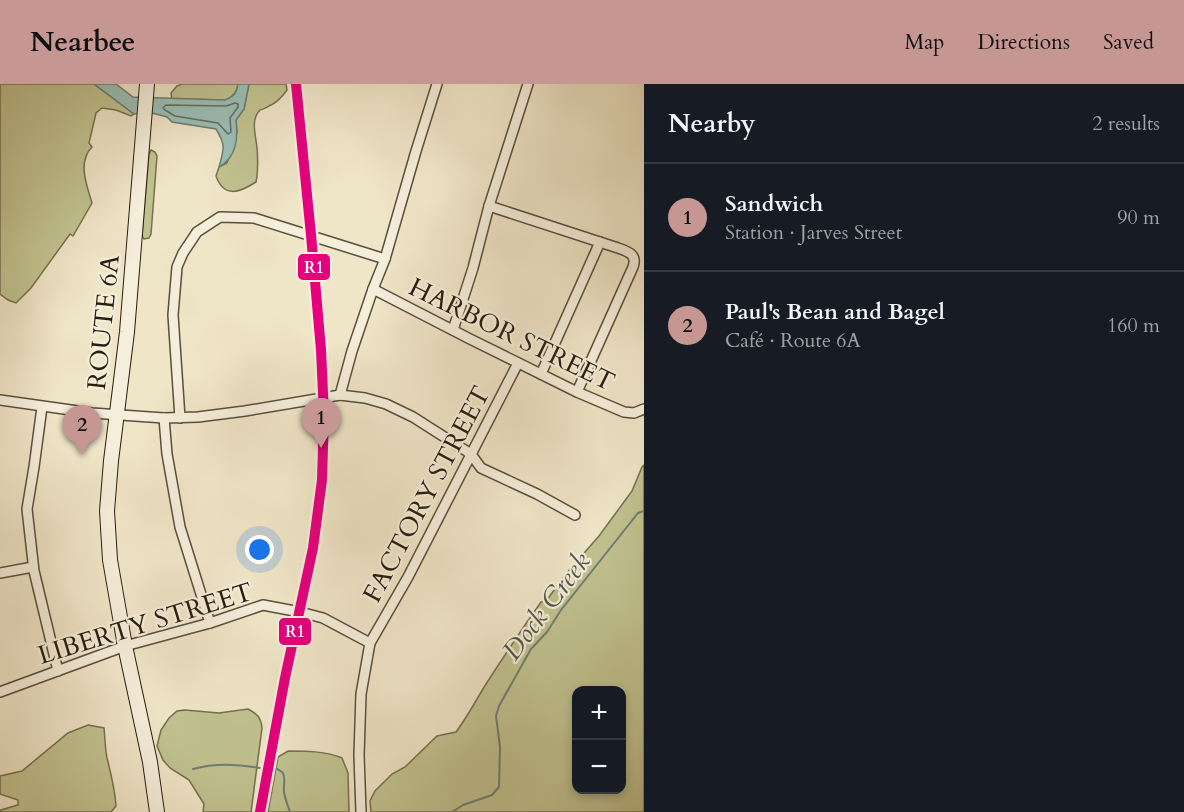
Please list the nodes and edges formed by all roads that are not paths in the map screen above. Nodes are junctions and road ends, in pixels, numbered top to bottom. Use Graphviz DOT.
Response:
graph roads {
  1 [pos="437,84"];
  2 [pos="528,84"];
  3 [pos="147,87"];
  4 [pos="489,206"];
  5 [pos="600,242"];
  6 [pos="385,259"];
  7 [pos="373,289"];
  8 [pos="453,330"];
  9 [pos="518,363"];
  10 [pos="541,374"];
  11 [pos="578,392"];
  12 [pos="339,395"];
  13 [pos="0,400"];
  14 [pos="42,407"];
  15 [pos="644,409"];
  16 [pos="117,415"];
  17 [pos="164,418"];
  18 [pos="180,418"];
  19 [pos="471,454"];
  20 [pos="575,515"];
  21 [pos="33,567"];
  22 [pos="0,573"];
  23 [pos="210,623"];
  24 [pos="370,643"];
  25 [pos="125,646"];
  26 [pos="58,671"];
  27 [pos="0,692"];
  28 [pos="157,812"];
  29 [pos="361,812"];
  1 -- 6 [label="street"];
  2 -- 4 [label="street"];
  3 -- 16 [label="main road, ROUTE 6A"];
  4 -- 5 [label="street"];
  4 -- 8 [label="street"];
  5 -- 10 [label="street"];
  5 -- 11 [label="street"];
  6 -- 7 [label="street"];
  6 -- 18 [label="street"];
  7 -- 8 [label="street, HARBOR STREET"];
  7 -- 12 [label="street"];
  8 -- 9 [label="street, HARBOR STREET"];
  9 -- 10 [label="street, HARBOR STREET"];
  9 -- 19 [label="street, FACTORY STREET"];
  10 -- 11 [label="street, HARBOR STREET"];
  11 -- 15 [label="street, HARBOR STREET"];
  12 -- 18 [label="street"];
  12 -- 19 [label="street"];
  13 -- 14 [label="street"];
  14 -- 16 [label="street"];
  14 -- 21 [label="street"];
  16 -- 17 [label="street"];
  16 -- 25 [label="main road, ROUTE 6A"];
  17 -- 18 [label="street"];
  17 -- 23 [label="street"];
  19 -- 20 [label="street"];
  19 -- 24 [label="street, FACTORY STREET"];
  21 -- 22 [label="street"];
  21 -- 26 [label="street"];
  23 -- 24 [label="street, LIBERTY STREET"];
  23 -- 25 [label="street, LIBERTY STREET"];
  24 -- 29 [label="street, FACTORY STREET"];
  25 -- 26 [label="street, LIBERTY STREET"];
  25 -- 28 [label="main road, ROUTE 6A"];
  26 -- 27 [label="street, LIBERTY STREET"];
}
